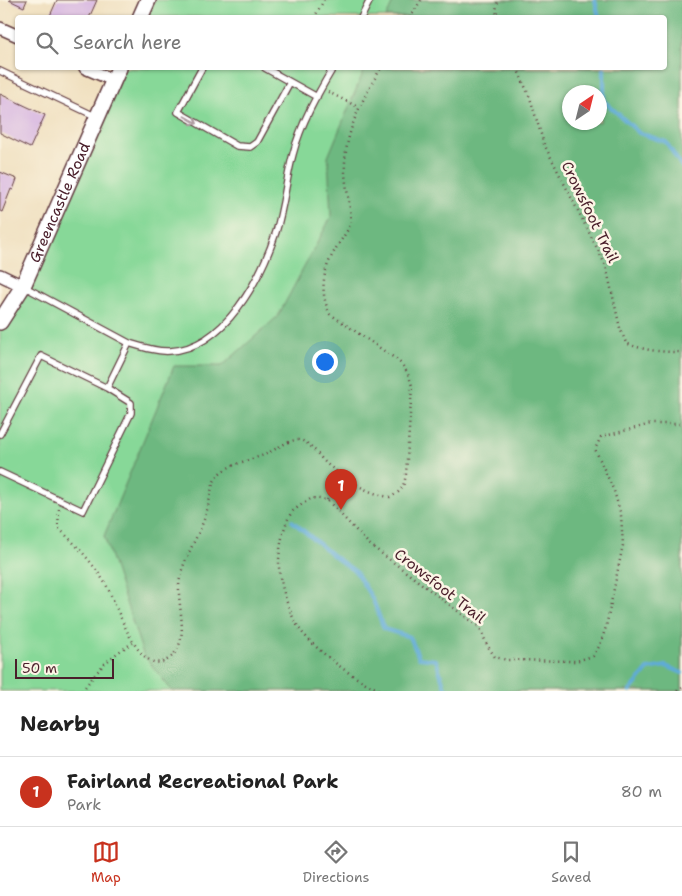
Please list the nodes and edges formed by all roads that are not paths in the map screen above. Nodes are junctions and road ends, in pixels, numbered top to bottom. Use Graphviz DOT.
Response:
graph roads {
  1 [pos="148,0"];
  2 [pos="370,0"];
  3 [pos="141,15"];
  4 [pos="362,15"];
  5 [pos="0,28"];
  6 [pos="15,35"];
  7 [pos="95,70"];
  8 [pos="201,70"];
  9 [pos="268,70"];
  10 [pos="332,70"];
  11 [pos="0,71"];
  12 [pos="116,74"];
  13 [pos="290,82"];
  14 [pos="317,97"];
  15 [pos="97,117"];
  16 [pos="0,275"];
  17 [pos="23,286"];
  18 [pos="0,322"];
  19 [pos="129,343"];
  20 [pos="108,388"];
  21 [pos="0,434"];
  22 [pos="0,472"];
  1 -- 3 [label="street"];
  2 -- 4 [label="lane"];
  5 -- 6 [label="street"];
  7 -- 12 [label="street, Greencastle Road"];
  8 -- 13 [label="lane, one-way"];
  9 -- 13 [label="lane"];
  10 -- 14 [label="lane"];
  11 -- 15 [label="lane"];
  12 -- 15 [label="street, Greencastle Road"];
  13 -- 14 [label="lane"];
  14 -- 19 [label="lane"];
  15 -- 17 [label="street, Greencastle Road"];
  16 -- 17 [label="street"];
  17 -- 18 [label="street, Greencastle Road"];
  17 -- 19 [label="lane"];
  19 -- 20 [label="lane"];
  20 -- 21 [label="lane"];
  20 -- 22 [label="lane"];
}
